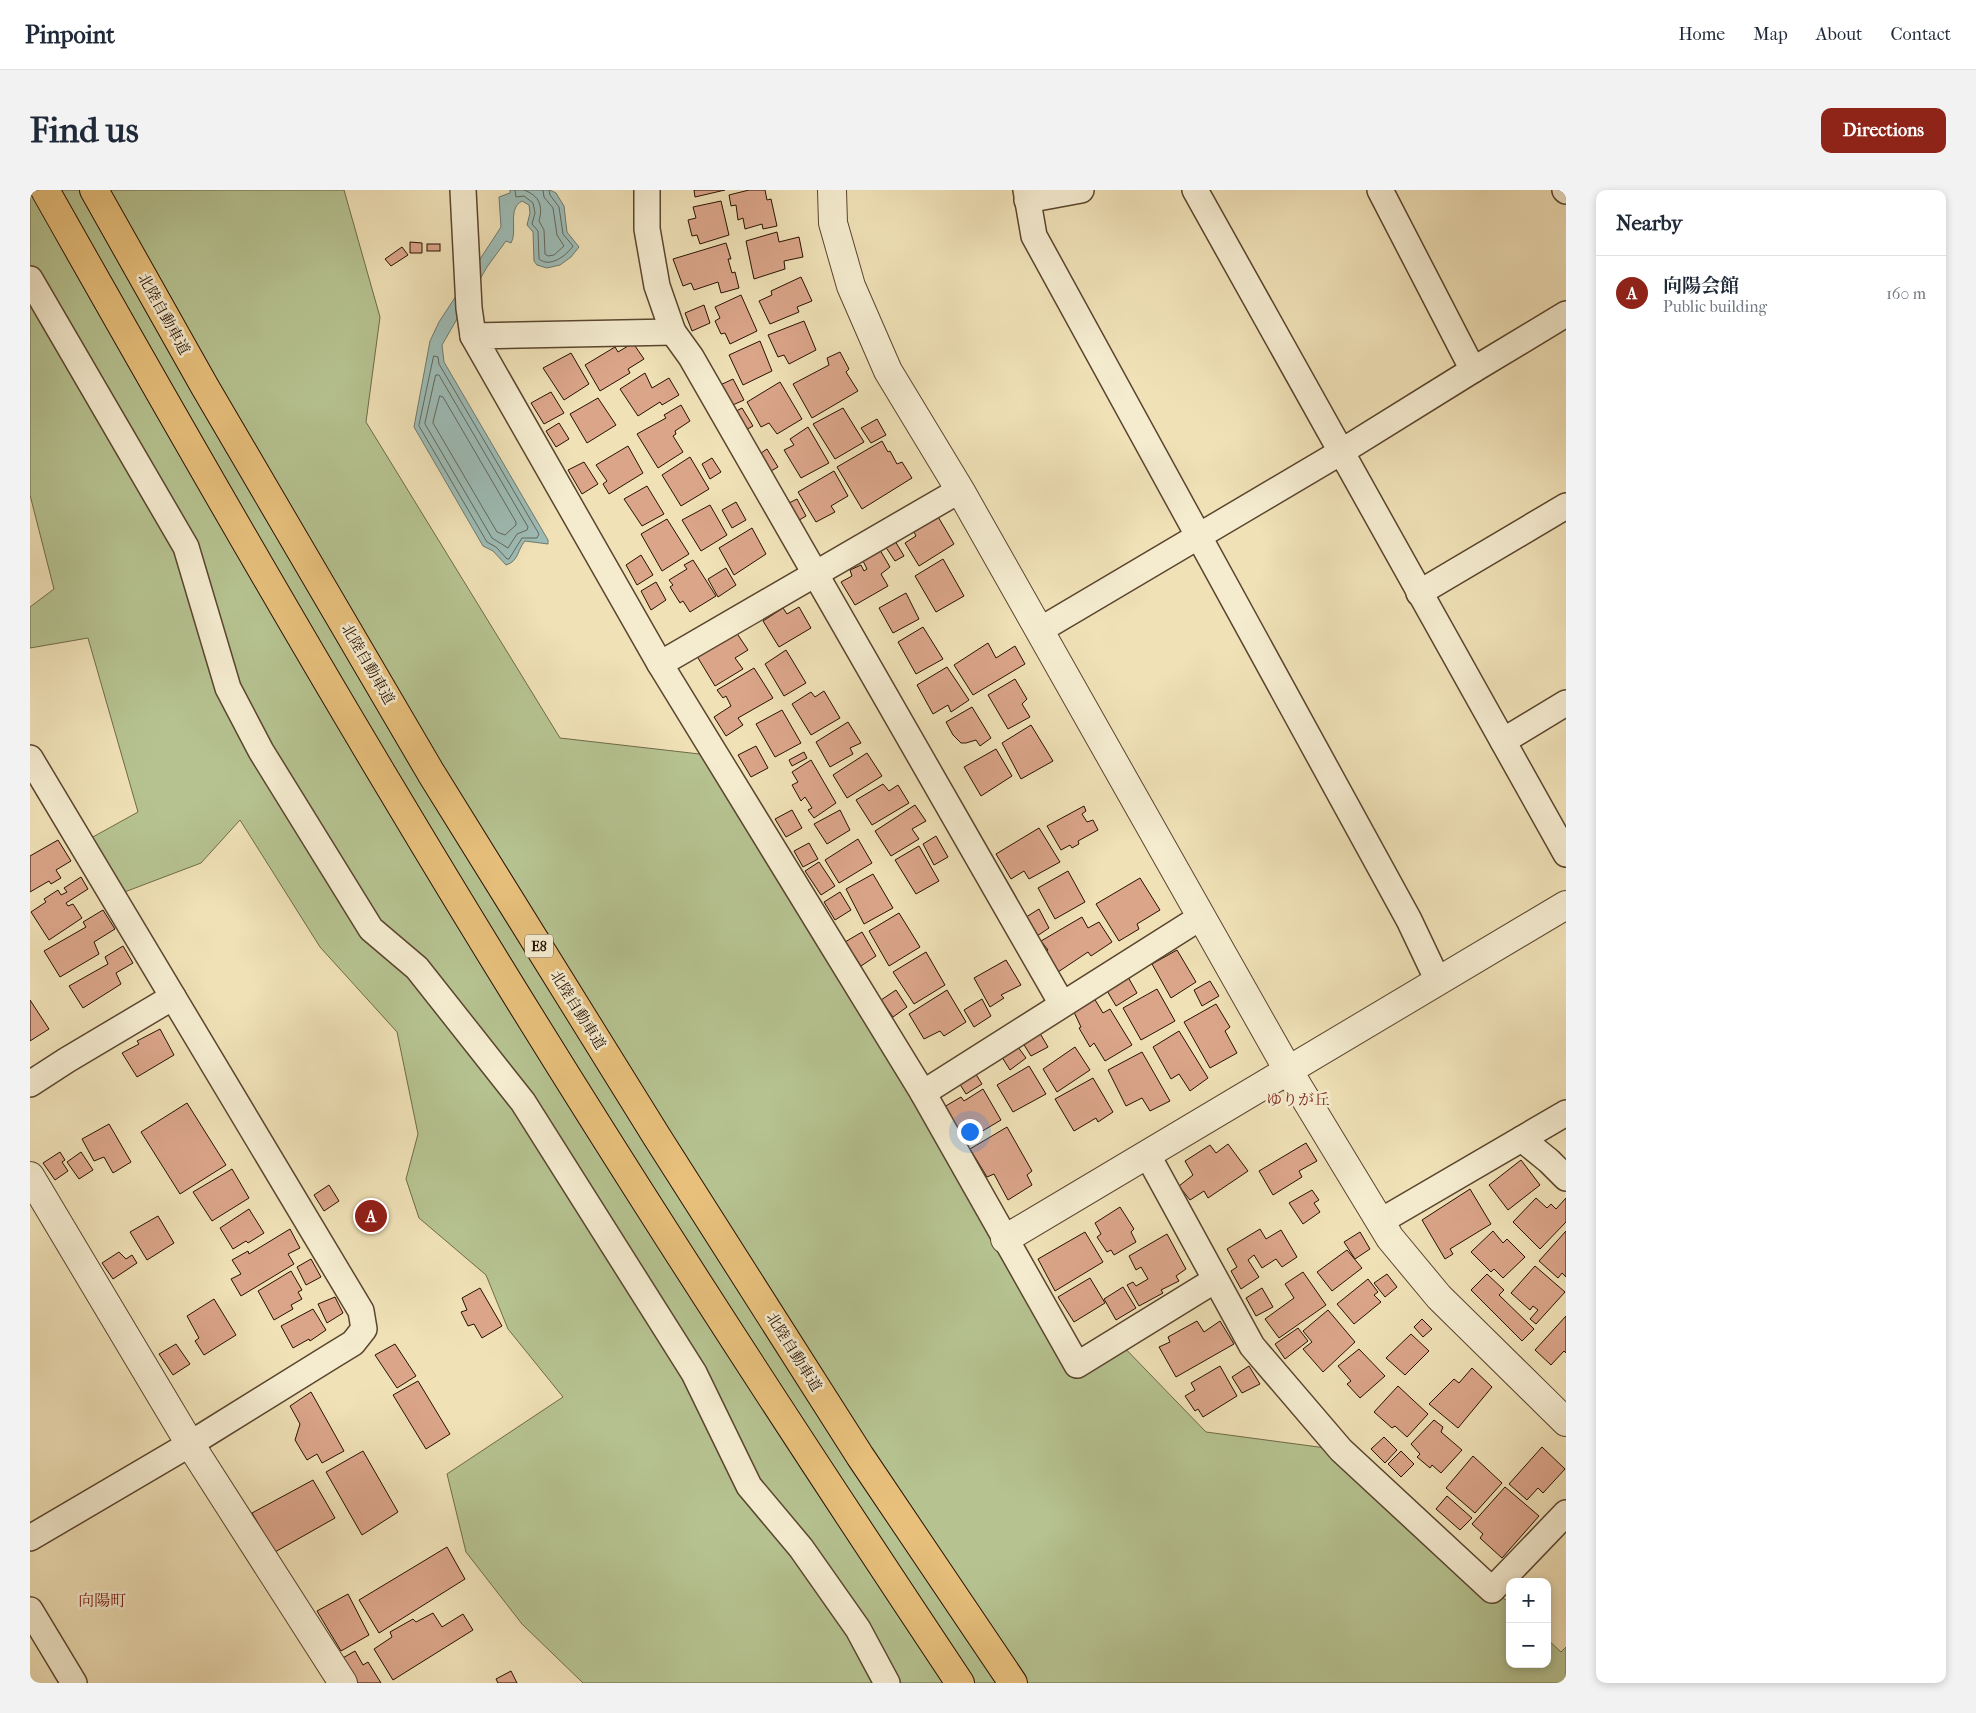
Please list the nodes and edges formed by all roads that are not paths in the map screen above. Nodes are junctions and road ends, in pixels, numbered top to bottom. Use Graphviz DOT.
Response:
graph roads {
  1 [pos="46,190"];
  2 [pos="94,190"];
  3 [pos="463,190"];
  4 [pos="647,190"];
  5 [pos="832,190"];
  6 [pos="1081,190"];
  7 [pos="1195,190"];
  8 [pos="1380,190"];
  9 [pos="1026,195"];
  10 [pos="30,279"];
  11 [pos="1566,314"];
  12 [pos="673,332"];
  13 [pos="473,336"];
  14 [pos="1473,370"];
  15 [pos="1341,452"];
  16 [pos="960,490"];
  17 [pos="1566,506"];
  18 [pos="1198,537"];
  19 [pos="814,574"];
  20 [pos="1419,593"];
  21 [pos="1040,630"];
  22 [pos="660,664"];
  23 [pos="1566,703"];
  24 [pos="1503,741"];
  25 [pos="30,758"];
  26 [pos="1566,854"];
  27 [pos="1566,905"];
  28 [pos="1202,916"];
  29 [pos="1438,981"];
  30 [pos="173,997"];
  31 [pos="1062,1004"];
  32 [pos="1288,1070"];
  33 [pos="30,1084"];
  34 [pos="923,1093"];
  35 [pos="1566,1113"];
  36 [pos="1522,1139"];
  37 [pos="1147,1154"];
  38 [pos="30,1176"];
  39 [pos="1566,1178"];
  40 [pos="1381,1221"];
  41 [pos="1005,1239"];
  42 [pos="1216,1280"];
  43 [pos="1566,1422"];
  44 [pos="190,1444"];
  45 [pos="1566,1513"];
  46 [pos="30,1538"];
  47 [pos="30,1610"];
  48 [pos="74,1683"];
  49 [pos="344,1683"];
  50 [pos="887,1683"];
  51 [pos="960,1683"];
  52 [pos="1014,1683"];
  1 -- 51 [label="highway"];
  2 -- 52 [label="highway, 北陸自動車道 / E8"];
  3 -- 13 [label="street"];
  4 -- 12 [label="street"];
  5 -- 16 [label="street"];
  6 -- 9 [label="street"];
  7 -- 15 [label="street"];
  8 -- 14 [label="street"];
  9 -- 18 [label="street"];
  10 -- 50 [label="street"];
  11 -- 14 [label="street"];
  12 -- 13 [label="street"];
  12 -- 19 [label="street"];
  13 -- 22 [label="street"];
  14 -- 15 [label="street"];
  15 -- 18 [label="street"];
  15 -- 20 [label="street"];
  16 -- 19 [label="street"];
  16 -- 21 [label="street"];
  17 -- 20 [label="street"];
  18 -- 21 [label="street"];
  18 -- 29 [label="street"];
  19 -- 22 [label="street"];
  19 -- 31 [label="street"];
  20 -- 24 [label="street"];
  21 -- 28 [label="street"];
  22 -- 34 [label="street"];
  23 -- 24 [label="street"];
  24 -- 26 [label="street"];
  25 -- 30 [label="street"];
  27 -- 29 [label="street"];
  28 -- 31 [label="street"];
  28 -- 32 [label="street"];
  29 -- 32 [label="street"];
  30 -- 33 [label="street"];
  30 -- 44 [label="street"];
  31 -- 34 [label="street"];
  32 -- 37 [label="street"];
  32 -- 40 [label="street"];
  34 -- 41 [label="street"];
  35 -- 36 [label="street"];
  36 -- 39 [label="street"];
  36 -- 40 [label="street"];
  37 -- 41 [label="street"];
  37 -- 42 [label="street"];
  38 -- 44 [label="street"];
  40 -- 43 [label="street"];
  41 -- 42 [label="street"];
  42 -- 45 [label="street"];
  44 -- 46 [label="street"];
  44 -- 49 [label="street"];
  47 -- 48 [label="street"];
}
